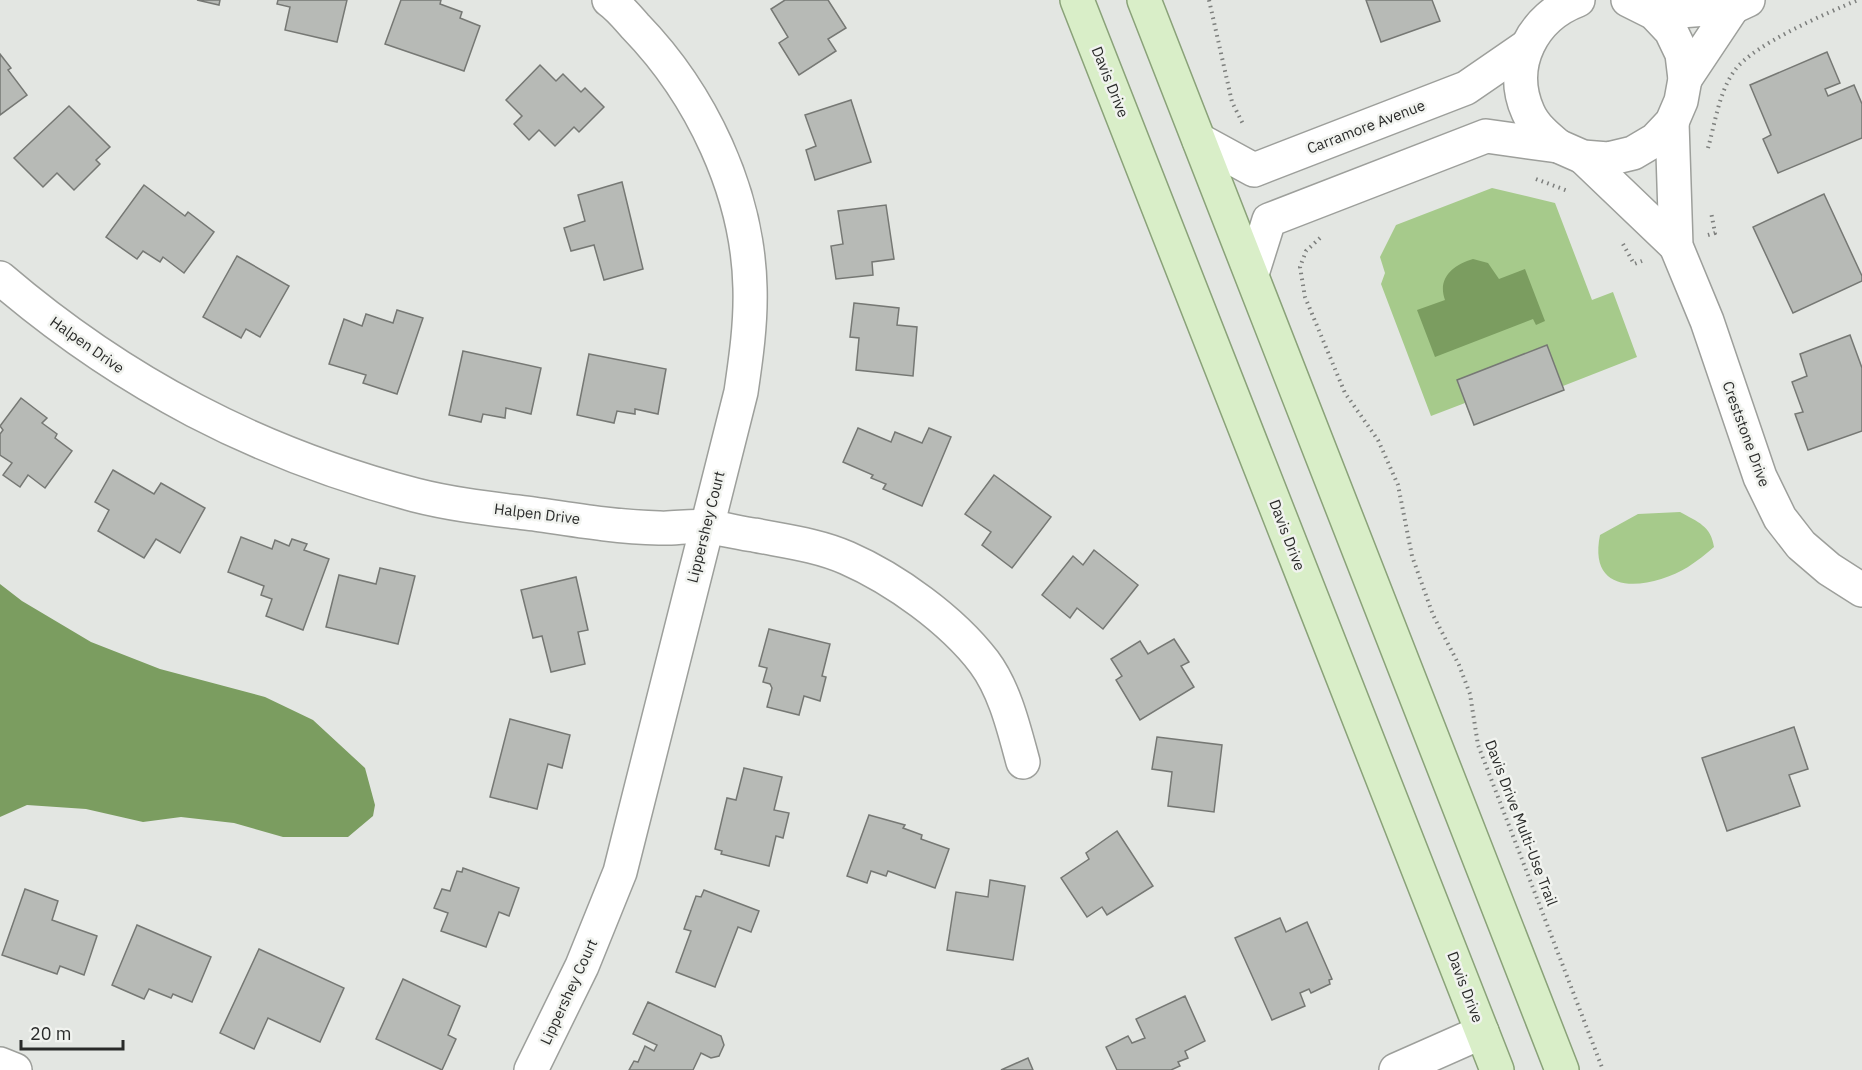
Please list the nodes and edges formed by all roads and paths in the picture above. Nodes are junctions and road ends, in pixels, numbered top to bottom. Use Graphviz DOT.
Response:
graph roads {
  1 [pos="609,0"];
  2 [pos="1077,0"];
  3 [pos="1144,0"];
  4 [pos="1209,0"];
  5 [pos="1578,0"];
  6 [pos="1858,0"];
  7 [pos="1740,4"];
  8 [pos="1641,6"];
  9 [pos="1537,22"];
  10 [pos="1685,79"];
  11 [pos="1672,122"];
  12 [pos="1245,127"];
  13 [pos="1199,140"];
  14 [pos="1571,152"];
  15 [pos="1707,153"];
  16 [pos="1534,178"];
  17 [pos="1575,194"];
  18 [pos="1711,209"];
  19 [pos="1328,230"];
  20 [pos="1714,233"];
  21 [pos="1617,234"];
  22 [pos="1676,246"];
  23 [pos="1634,264"];
  24 [pos="1252,274"];
  25 [pos="0,278"];
  26 [pos="706,527"];
  27 [pos="1862,590"];
  28 [pos="1023,762"];
  29 [pos="1482,1032"];
  30 [pos="0,1064"];
  31 [pos="15,1070"];
  32 [pos="531,1070"];
  33 [pos="1396,1070"];
  34 [pos="1497,1070"];
  35 [pos="1562,1070"];
  36 [pos="1603,1070"];
  1 -- 26 [label="street, Lippershey Court"];
  2 -- 29 [label="main road, Davis Drive"];
  3 -- 13 [label="main road"];
  4 -- 12 [label="path"];
  5 -- 9 [label="street, Carramore Avenue"];
  6 -- 15 [label="path"];
  7 -- 8 [label="street"];
  7 -- 10 [label="street"];
  8 -- 10 [label="street"];
  9 -- 13 [label="street, Carramore Avenue"];
  9 -- 14 [label="street"];
  10 -- 11 [label="street"];
  11 -- 14 [label="street"];
  11 -- 22 [label="street, Creststone Drive"];
  13 -- 24 [label="main road"];
  14 -- 22 [label="street, Creststone Drive"];
  14 -- 24 [label="street"];
  16 -- 17 [label="path"];
  18 -- 20 [label="path"];
  19 -- 36 [label="path, Davis Drive Multi-Use Trail"];
  21 -- 23 [label="path"];
  22 -- 27 [label="street, Creststone Drive"];
  24 -- 35 [label="main road"];
  25 -- 26 [label="street, Halpen Drive"];
  26 -- 28 [label="street, Halpen Drive"];
  26 -- 32 [label="street, Lippershey Court"];
  29 -- 33 [label="street"];
  29 -- 34 [label="main road, Davis Drive"];
  30 -- 31 [label="street"];
}
